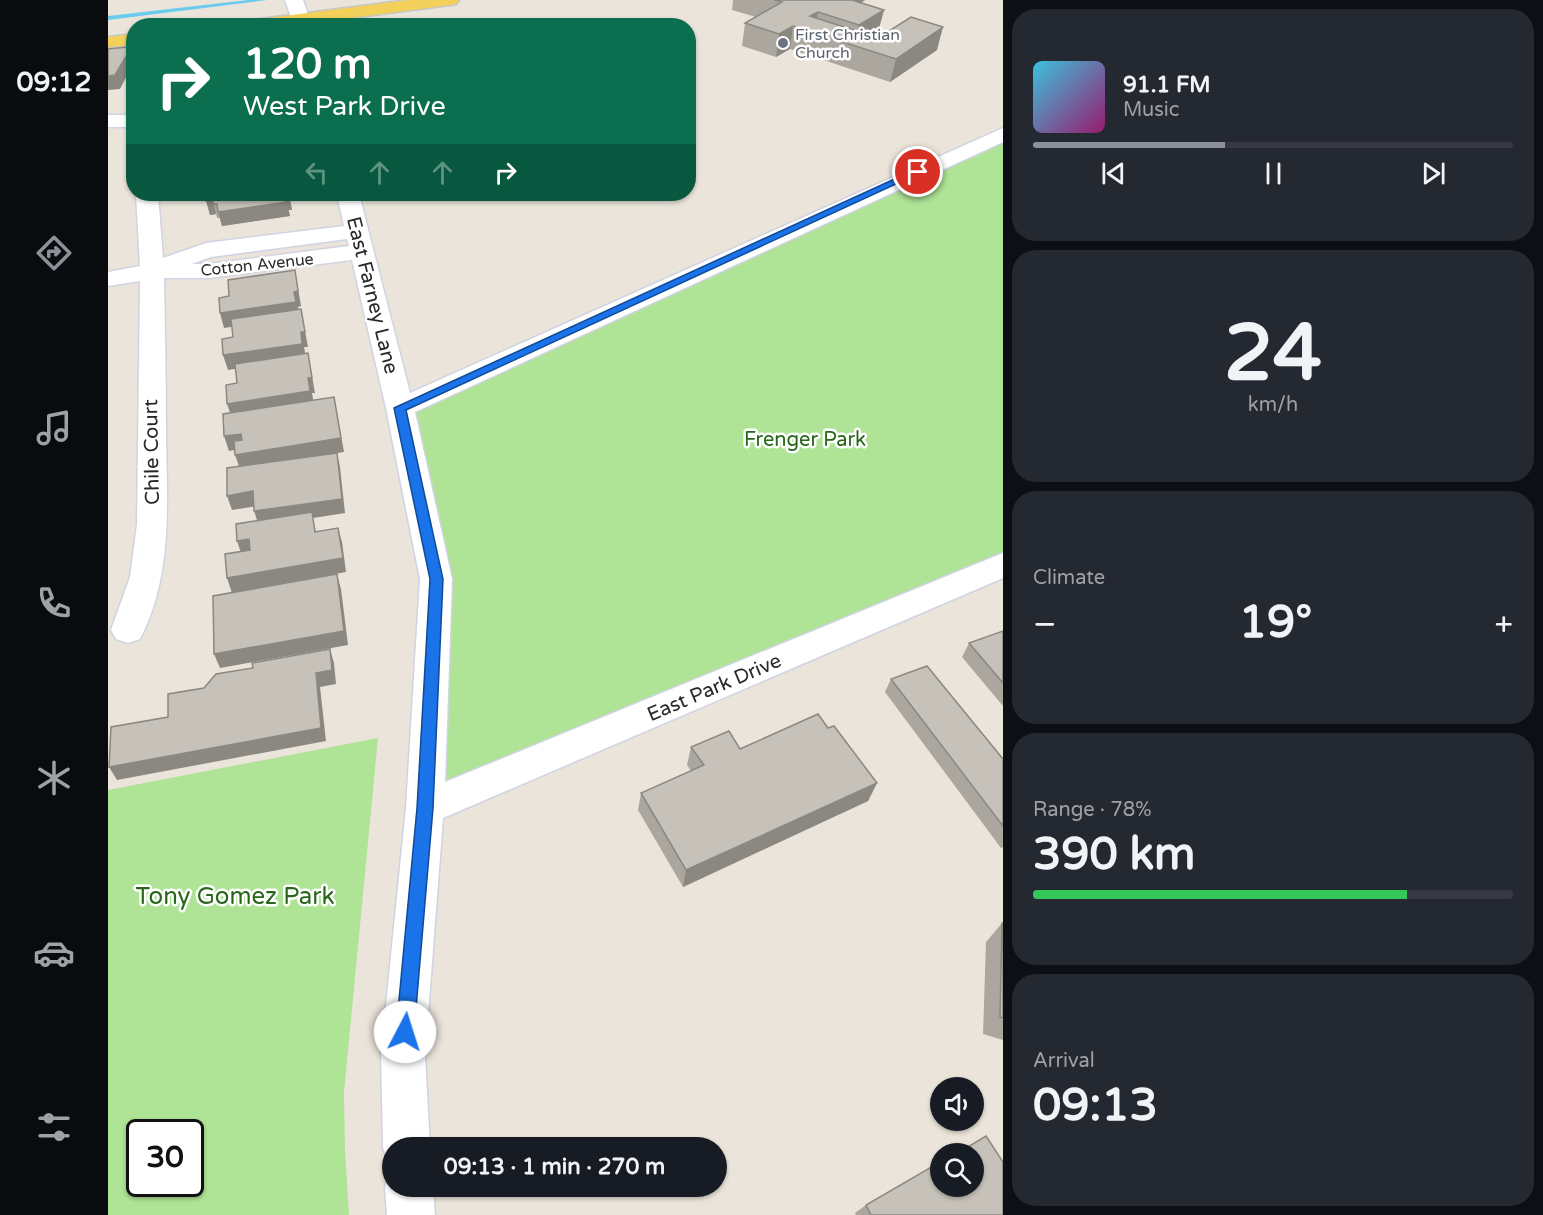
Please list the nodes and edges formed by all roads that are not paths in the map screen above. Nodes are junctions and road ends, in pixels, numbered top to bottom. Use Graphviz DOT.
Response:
graph roads {
  1 [pos="294,0"];
  2 [pos="450,0"];
  3 [pos="301,18"];
  4 [pos="329,18"];
  5 [pos="126,40"];
  6 [pos="108,42"];
  7 [pos="108,121"];
  8 [pos="126,121"];
  9 [pos="1003,134"];
  10 [pos="147,201"];
  11 [pos="350,201"];
  12 [pos="360,241"];
  13 [pos="152,271"];
  14 [pos="108,279"];
  15 [pos="400,408"];
  16 [pos="1003,566"];
  17 [pos="128,630"];
  18 [pos="425,808"];
  19 [pos="407,1137"];
  20 [pos="410,1197"];
  21 [pos="411,1215"];
  1 -- 3 [label="street"];
  2 -- 4 [label="main road"];
  5 -- 6 [label="main road"];
  7 -- 8 [label="street"];
  9 -- 15 [label="street"];
  10 -- 13 [label="street, Chile Court"];
  11 -- 12 [label="street, East Farney Lane"];
  12 -- 13 [label="street, Cotton Avenue"];
  12 -- 15 [label="street, East Farney Lane"];
  13 -- 14 [label="street, Cotton Avenue"];
  13 -- 17 [label="street, Chile Court"];
  15 -- 18 [label="street, East Farney Lane"];
  16 -- 18 [label="street, East Park Drive"];
  18 -- 19 [label="street, East Farney Lane"];
  20 -- 21 [label="street"];
}
